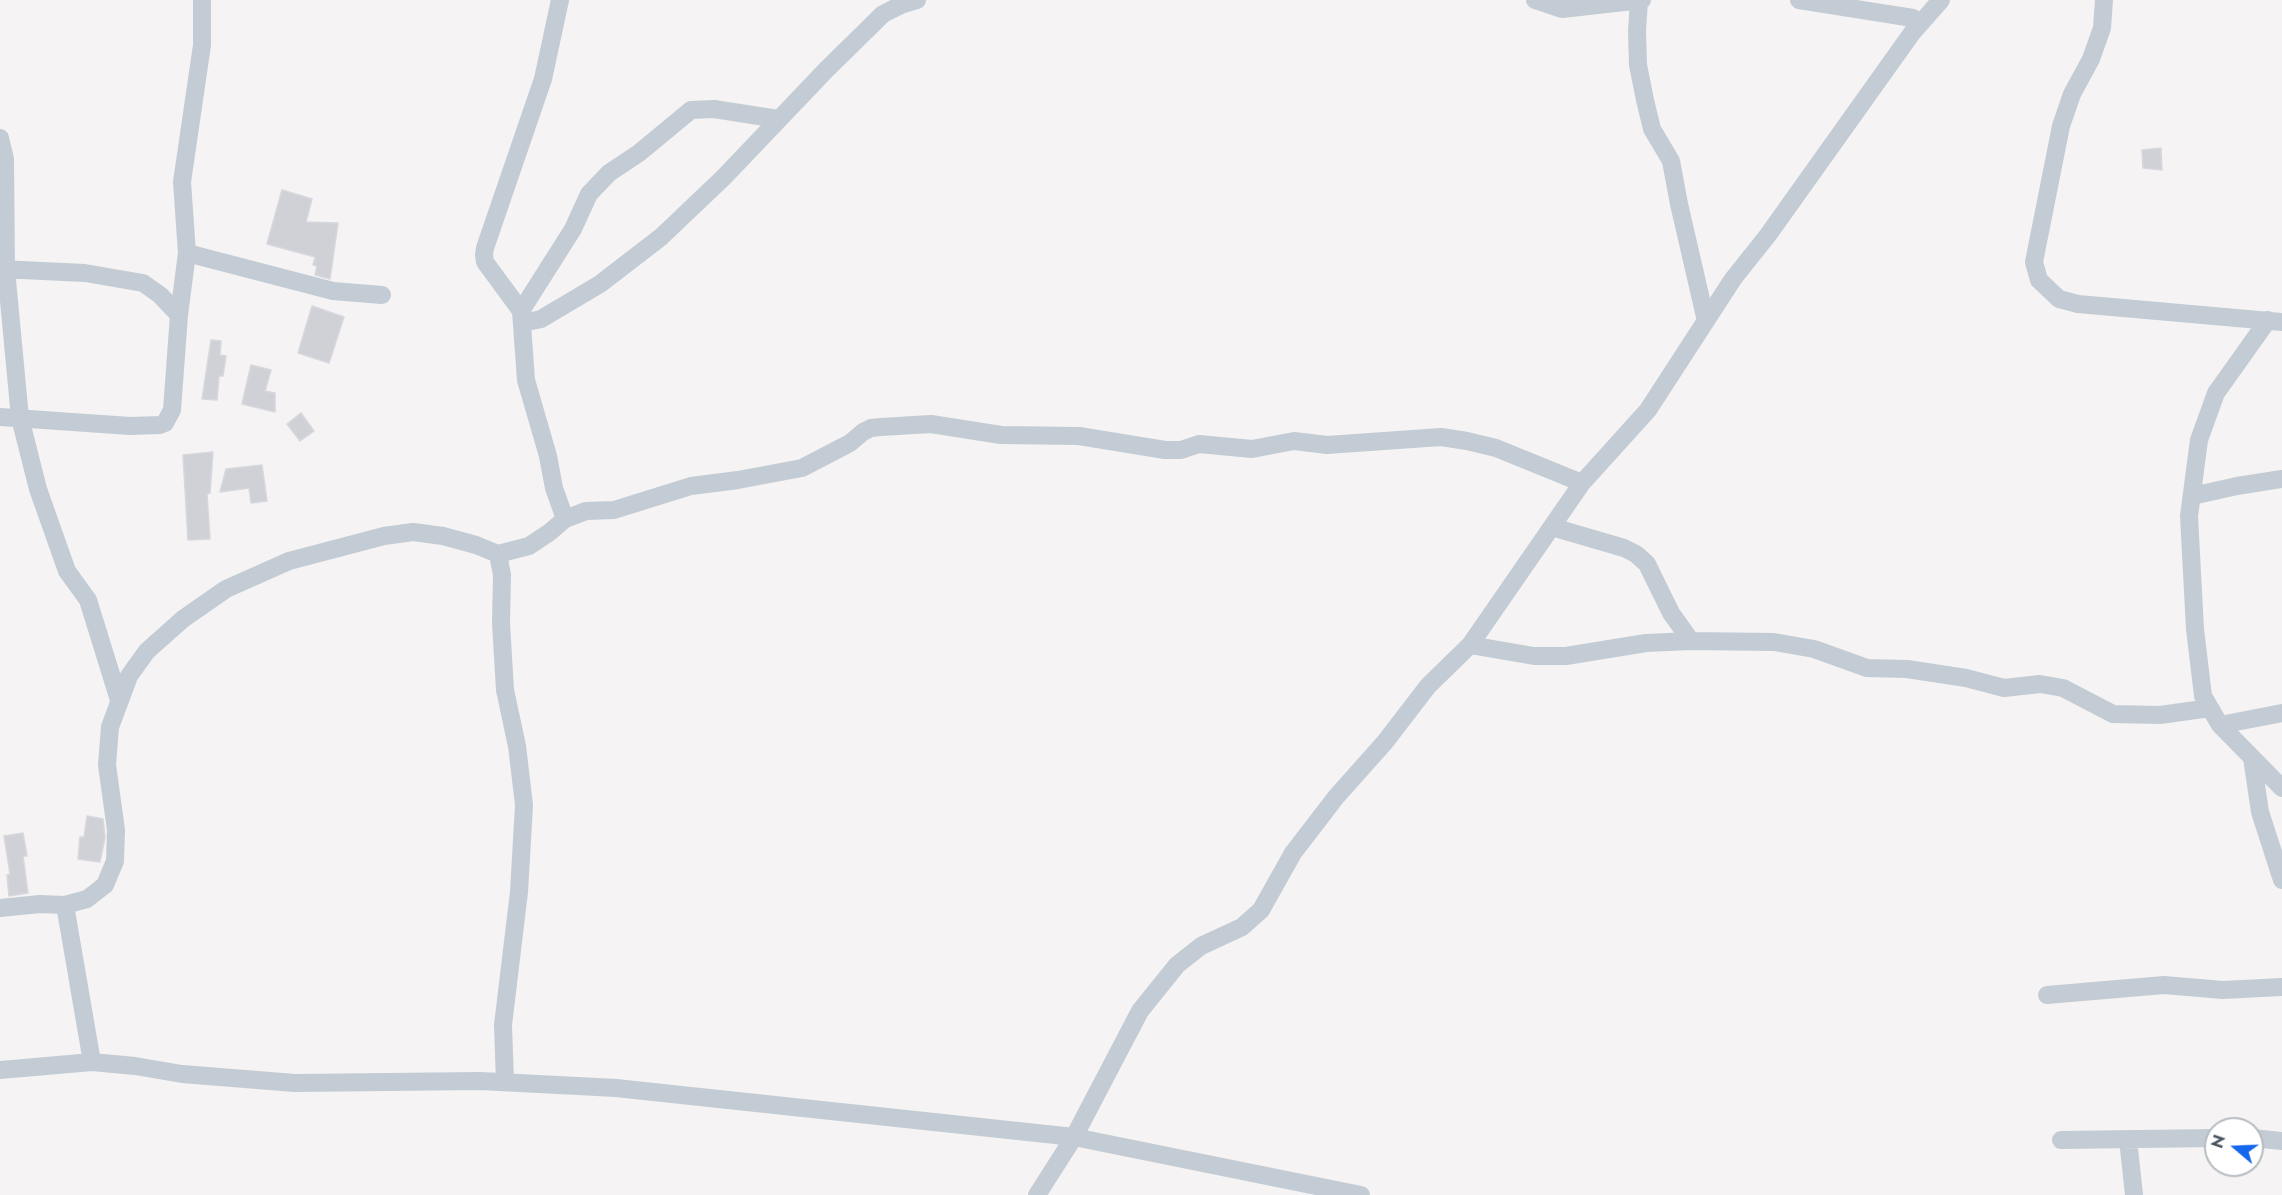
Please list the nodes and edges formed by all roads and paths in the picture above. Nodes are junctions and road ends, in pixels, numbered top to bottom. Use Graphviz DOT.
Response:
graph roads {
  1 [pos="202,0"];
  2 [pos="560,0"];
  3 [pos="917,0"];
  4 [pos="1535,0"];
  5 [pos="1640,0"];
  6 [pos="1799,0"];
  7 [pos="1905,0"];
  8 [pos="1941,0"];
  9 [pos="2104,0"];
  10 [pos="1912,25"];
  11 [pos="778,119"];
  12 [pos="0,138"];
  13 [pos="187,253"];
  14 [pos="3,269"];
  15 [pos="382,294"];
  16 [pos="179,315"];
  17 [pos="522,317"];
  18 [pos="1706,321"];
  19 [pos="2275,321"];
  20 [pos="0,417"];
  21 [pos="20,418"];
  22 [pos="2282,479"];
  23 [pos="1582,483"];
  24 [pos="2192,496"];
  25 [pos="565,519"];
  26 [pos="1552,527"];
  27 [pos="498,554"];
  28 [pos="1691,641"];
  29 [pos="1470,645"];
  30 [pos="119,700"];
  31 [pos="2210,708"];
  32 [pos="2282,713"];
  33 [pos="2220,725"];
  34 [pos="2252,758"];
  35 [pos="2282,788"];
  36 [pos="2282,880"];
  37 [pos="65,905"];
  38 [pos="0,908"];
  39 [pos="2282,987"];
  40 [pos="2047,995"];
  41 [pos="92,1062"];
  42 [pos="0,1070"];
  43 [pos="505,1082"];
  44 [pos="1074,1137"];
  45 [pos="2204,1138"];
  46 [pos="2128,1139"];
  47 [pos="2061,1140"];
  48 [pos="2264,1140"];
  49 [pos="2282,1142"];
  50 [pos="1037,1195"];
  51 [pos="1361,1195"];
  52 [pos="2134,1195"];
  1 -- 13 [label="street"];
  2 -- 17 [label="street"];
  3 -- 11 [label="street"];
  4 -- 5 [label="street"];
  5 -- 18 [label="street"];
  6 -- 10 [label="street"];
  7 -- 10 [label="street"];
  8 -- 10 [label="street"];
  9 -- 19 [label="street"];
  10 -- 18 [label="street"];
  11 -- 17 [label="street"];
  11 -- 17 [label="street"];
  12 -- 14 [label="street"];
  13 -- 15 [label="street"];
  13 -- 16 [label="street"];
  14 -- 16 [label="street"];
  14 -- 21 [label="street"];
  16 -- 21 [label="street"];
  17 -- 25 [label="street"];
  18 -- 23 [label="street"];
  19 -- 24 [label="street"];
  20 -- 21 [label="street"];
  21 -- 30 [label="street"];
  22 -- 24 [label="street"];
  23 -- 25 [label="street"];
  23 -- 26 [label="street"];
  24 -- 31 [label="street"];
  25 -- 27 [label="street"];
  26 -- 28 [label="street"];
  26 -- 29 [label="street"];
  27 -- 30 [label="street"];
  27 -- 43 [label="street"];
  28 -- 29 [label="street"];
  28 -- 31 [label="street"];
  29 -- 44 [label="street"];
  30 -- 37 [label="street"];
  31 -- 33 [label="street"];
  32 -- 33 [label="street"];
  33 -- 34 [label="street"];
  34 -- 35 [label="street"];
  34 -- 36 [label="street"];
  37 -- 38 [label="street"];
  37 -- 41 [label="street"];
  39 -- 40 [label="street"];
  41 -- 42 [label="street"];
  41 -- 43 [label="street"];
  43 -- 44 [label="street"];
  44 -- 50 [label="street"];
  44 -- 51 [label="street"];
  45 -- 46 [label="street"];
  46 -- 47 [label="street"];
  46 -- 52 [label="street"];
  48 -- 49 [label="street"];
}
